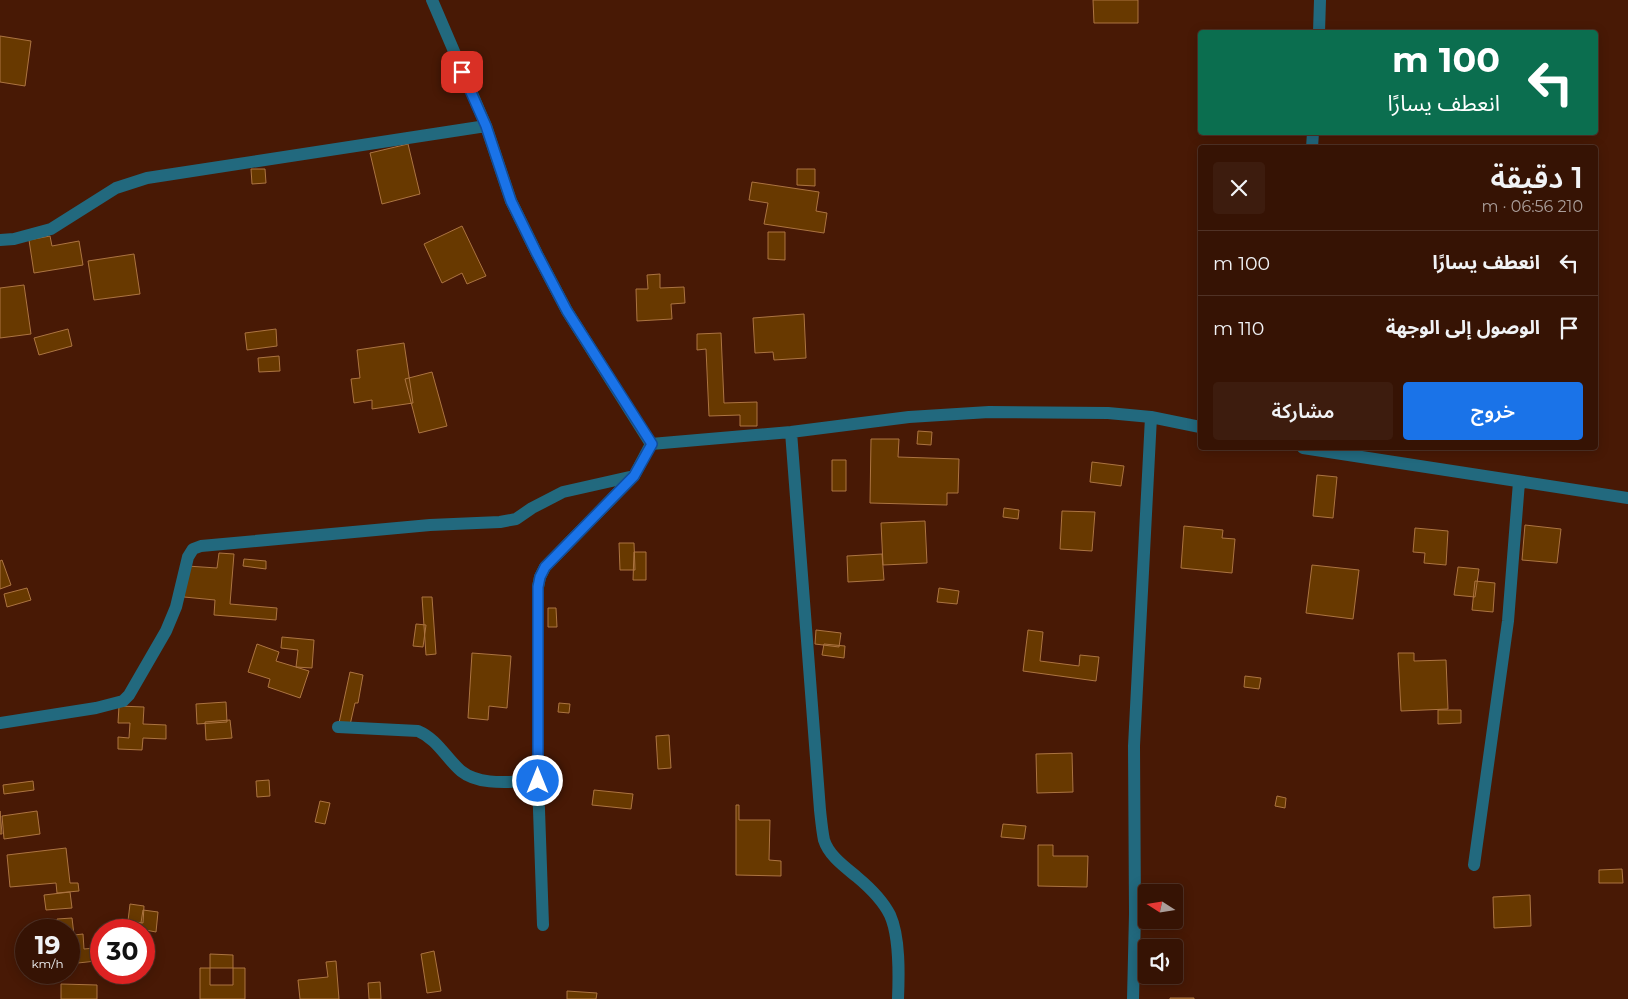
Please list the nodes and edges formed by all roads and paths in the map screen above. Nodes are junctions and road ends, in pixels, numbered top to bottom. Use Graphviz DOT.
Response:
graph roads {
  1 [pos="432,0"];
  2 [pos="1320,0"];
  3 [pos="1319,30"];
  4 [pos="486,126"];
  5 [pos="0,240"];
  6 [pos="1151,417"];
  7 [pos="1198,427"];
  8 [pos="791,432"];
  9 [pos="652,444"];
  10 [pos="1317,450"];
  11 [pos="634,476"];
  12 [pos="1518,482"];
  13 [pos="1628,498"];
  14 [pos="0,723"];
  15 [pos="338,727"];
  16 [pos="538,781"];
  17 [pos="1474,865"];
  18 [pos="543,925"];
  19 [pos="898,999"];
  20 [pos="1133,999"];
  1 -- 4 [label="street"];
  2 -- 3 [label="street"];
  4 -- 5 [label="street"];
  4 -- 9 [label="street"];
  6 -- 7 [label="street"];
  6 -- 8 [label="street"];
  6 -- 20 [label="street"];
  8 -- 9 [label="street"];
  8 -- 19 [label="street"];
  9 -- 11 [label="street"];
  10 -- 12 [label="street"];
  11 -- 14 [label="street"];
  11 -- 16 [label="street"];
  12 -- 13 [label="street"];
  12 -- 17 [label="street"];
  15 -- 16 [label="street"];
  16 -- 18 [label="street"];
}
